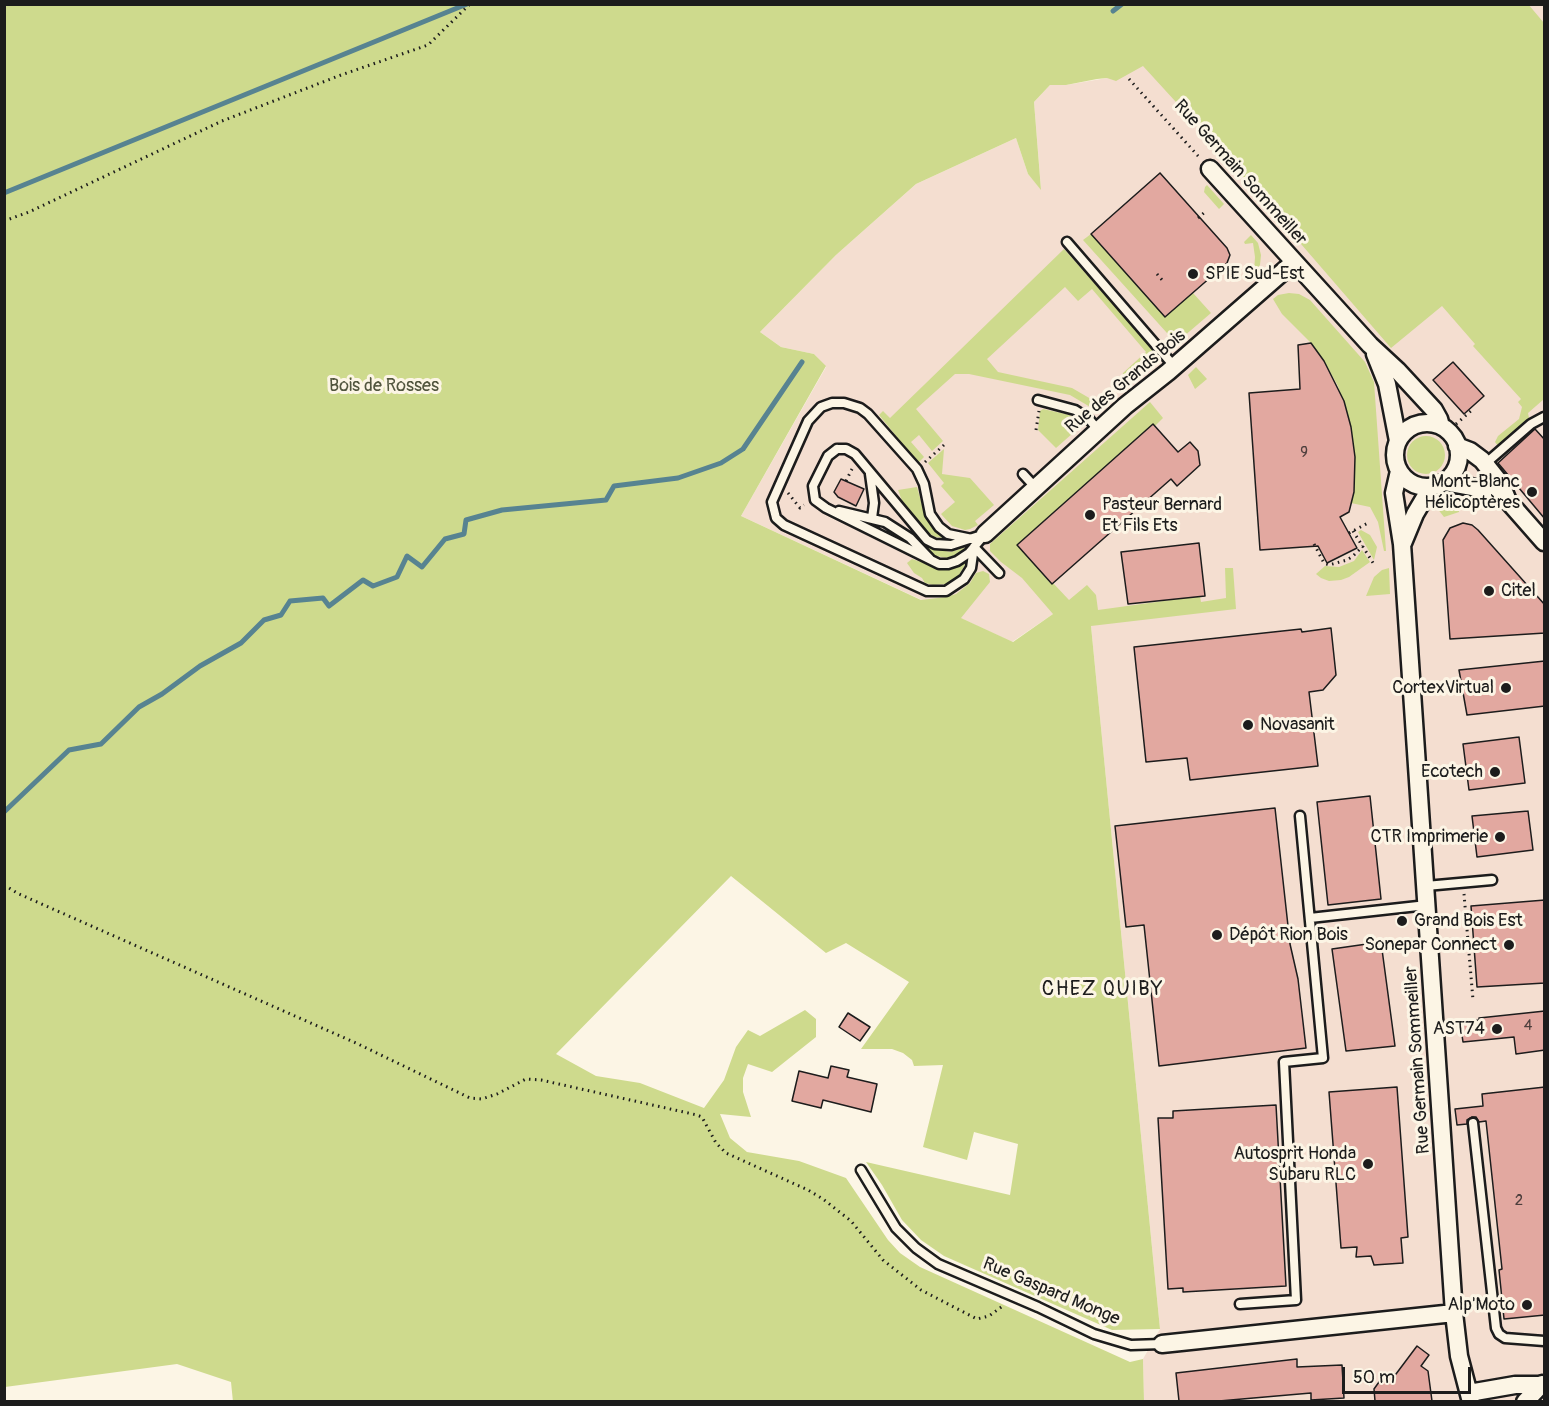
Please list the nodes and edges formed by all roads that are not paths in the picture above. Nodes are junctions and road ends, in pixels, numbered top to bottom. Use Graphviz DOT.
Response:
graph roads {
  1 [pos="1210,169"];
  2 [pos="1067,242"];
  3 [pos="1294,262"];
  4 [pos="1370,345"];
  5 [pos="1174,366"];
  6 [pos="1038,400"];
  7 [pos="1545,417"];
  8 [pos="1444,429"];
  9 [pos="1098,430"];
  10 [pos="1398,441"];
  11 [pos="1490,444"];
  12 [pos="1458,446"];
  13 [pos="1491,458"];
  14 [pos="1399,471"];
  15 [pos="870,473"];
  16 [pos="1023,474"];
  17 [pos="1438,485"];
  18 [pos="1035,487"];
  19 [pos="1508,501"];
  20 [pos="826,508"];
  21 [pos="872,518"];
  22 [pos="977,540"];
  23 [pos="1545,542"];
  24 [pos="1402,544"];
  25 [pos="934,563"];
  26 [pos="999,573"];
  27 [pos="1300,816"];
  28 [pos="1492,880"];
  29 [pos="1425,886"];
  30 [pos="1427,905"];
  31 [pos="1310,918"];
  32 [pos="1473,1123"];
  33 [pos="861,1170"];
  34 [pos="1240,1304"];
  35 [pos="1454,1313"];
  36 [pos="1545,1341"];
  37 [pos="1162,1344"];
  38 [pos="1543,1384"];
  39 [pos="1470,1397"];
  40 [pos="1525,1401"];
  1 -- 3 [label="street, Rue Germain Sommeiller"];
  2 -- 5 [label="lane"];
  3 -- 4 [label="street, Rue Germain Sommeiller"];
  3 -- 5 [label="street, Rue des Grands Bois"];
  4 -- 8 [label="street, Rue Germain Sommeiller"];
  4 -- 10 [label="street, Rue Germain Sommeiller"];
  5 -- 9 [label="street, Rue des Grands Bois"];
  6 -- 9 [label="lane"];
  7 -- 13 [label="lane"];
  8 -- 10 [label="street"];
  8 -- 12 [label="street, Rue Germain Sommeiller"];
  9 -- 18 [label="street, Rue des Grands Bois"];
  10 -- 14 [label="street, Rue Germain Sommeiller"];
  11 -- 13 [label="lane"];
  12 -- 13 [label="street, Rue Germain Sommeiller"];
  12 -- 17 [label="street, Rue Germain Sommeiller"];
  13 -- 19 [label="street, Rue Germain Sommeiller"];
  14 -- 17 [label="street, Rue Germain Sommeiller"];
  14 -- 24 [label="street, Rue Germain Sommeiller"];
  15 -- 20 [label="lane"];
  15 -- 21 [label="lane"];
  15 -- 22 [label="lane"];
  16 -- 18 [label="lane"];
  17 -- 19 [label="street, Rue Germain Sommeiller"];
  17 -- 24 [label="street, Rue Germain Sommeiller"];
  18 -- 22 [label="street, Rue des Grands Bois"];
  19 -- 23 [label="street, Rue Germain Sommeiller"];
  20 -- 21 [label="lane"];
  20 -- 25 [label="lane"];
  21 -- 25 [label="lane"];
  22 -- 22 [label="lane"];
  22 -- 25 [label="lane"];
  22 -- 26 [label="lane"];
  24 -- 29 [label="street, Rue Germain Sommeiller"];
  27 -- 31 [label="lane"];
  28 -- 29 [label="lane"];
  29 -- 30 [label="street, Rue Germain Sommeiller"];
  30 -- 31 [label="lane"];
  30 -- 35 [label="street, Rue Germain Sommeiller"];
  31 -- 34 [label="lane"];
  32 -- 36 [label="lane"];
  33 -- 37 [label="lane, Rue Gaspard Monge"];
  35 -- 37 [label="street, Rue Gaspard Monge"];
  35 -- 39 [label="street, Rue Germain Sommeiller"];
  38 -- 39 [label="street, Rue Germain Sommeiller"];
  38 -- 40 [label="street, Rue Germain Sommeiller"];
}
